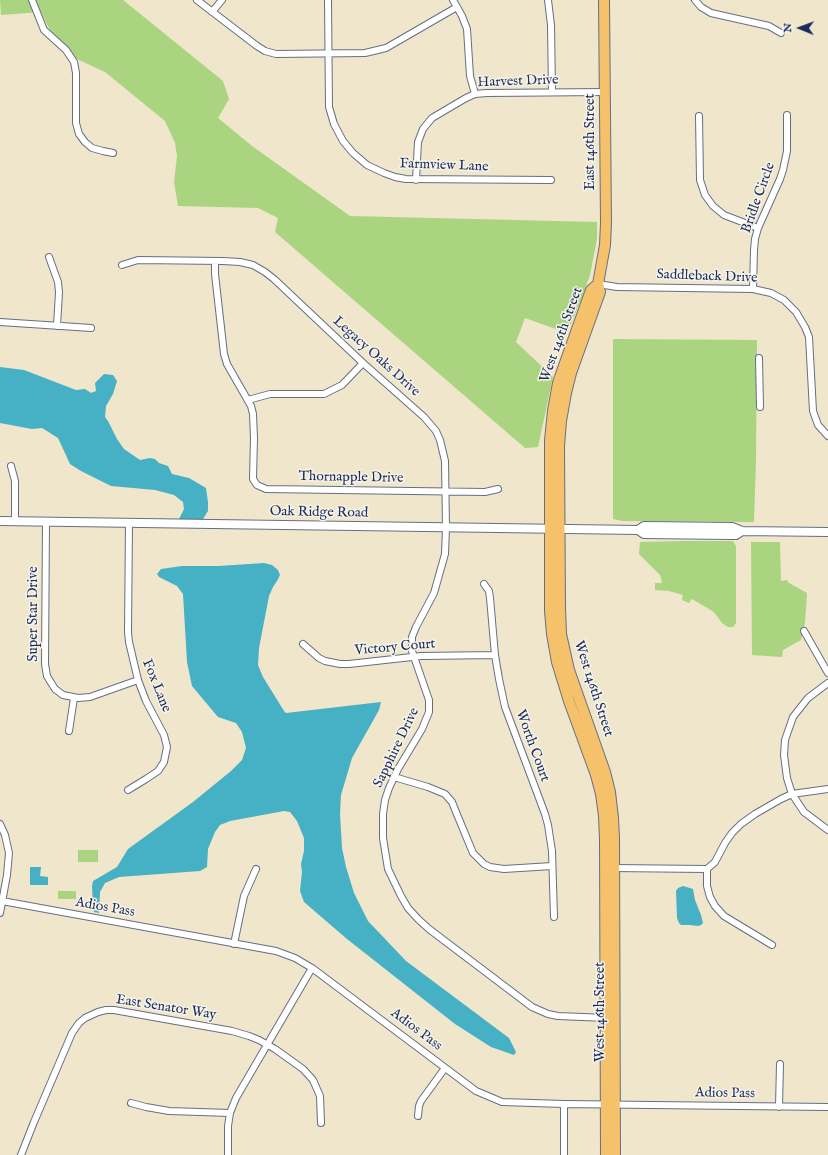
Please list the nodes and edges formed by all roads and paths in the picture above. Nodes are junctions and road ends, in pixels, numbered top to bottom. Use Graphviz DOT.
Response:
graph roads {
  1 [pos="32,0"];
  2 [pos="197,0"];
  3 [pos="222,0"];
  4 [pos="328,0"];
  5 [pos="453,0"];
  6 [pos="548,0"];
  7 [pos="604,0"];
  8 [pos="695,0"];
  9 [pos="456,7"];
  10 [pos="212,12"];
  11 [pos="781,33"];
  12 [pos="328,54"];
  13 [pos="552,92"];
  14 [pos="605,92"];
  15 [pos="475,94"];
  16 [pos="787,115"];
  17 [pos="699,116"];
  18 [pos="113,153"];
  19 [pos="416,180"];
  20 [pos="551,180"];
  21 [pos="758,228"];
  22 [pos="49,257"];
  23 [pos="215,261"];
  24 [pos="122,265"];
  25 [pos="598,284"];
  26 [pos="753,288"];
  27 [pos="0,322"];
  28 [pos="58,326"];
  29 [pos="91,328"];
  30 [pos="759,358"];
  31 [pos="363,363"];
  32 [pos="248,400"];
  33 [pos="760,407"];
  34 [pos="828,436"];
  35 [pos="10,466"];
  36 [pos="498,489"];
  37 [pos="446,492"];
  38 [pos="0,521"];
  39 [pos="15,521"];
  40 [pos="46,522"];
  41 [pos="129,523"];
  42 [pos="446,528"];
  43 [pos="555,529"];
  44 [pos="828,532"];
  45 [pos="484,584"];
  46 [pos="804,631"];
  47 [pos="303,644"];
  48 [pos="496,655"];
  49 [pos="414,656"];
  50 [pos="828,673"];
  51 [pos="138,680"];
  52 [pos="828,683"];
  53 [pos="74,698"];
  54 [pos="69,731"];
  55 [pos="394,777"];
  56 [pos="828,789"];
  57 [pos="128,790"];
  58 [pos="792,794"];
  59 [pos="0,824"];
  60 [pos="828,830"];
  61 [pos="552,866"];
  62 [pos="610,868"];
  63 [pos="256,869"];
  64 [pos="707,869"];
  65 [pos="2,902"];
  66 [pos="0,912"];
  67 [pos="554,917"];
  68 [pos="234,944"];
  69 [pos="772,945"];
  70 [pos="312,968"];
  71 [pos="610,1018"];
  72 [pos="267,1044"];
  73 [pos="780,1064"];
  74 [pos="445,1068"];
  75 [pos="131,1103"];
  76 [pos="564,1104"];
  77 [pos="610,1104"];
  78 [pos="779,1107"];
  79 [pos="828,1107"];
  80 [pos="230,1113"];
  81 [pos="418,1116"];
  82 [pos="321,1123"];
  83 [pos="21,1155"];
  84 [pos="228,1155"];
  85 [pos="564,1155"];
  86 [pos="606,1155"];
  87 [pos="615,1155"];
  1 -- 18 [label="street"];
  2 -- 10 [label="street"];
  3 -- 10 [label="street"];
  4 -- 12 [label="street, Farmview Lane"];
  5 -- 9 [label="street"];
  6 -- 13 [label="street"];
  7 -- 14 [label="main road, East 146th Street"];
  8 -- 11 [label="street"];
  9 -- 12 [label="street"];
  9 -- 15 [label="street"];
  10 -- 12 [label="street"];
  12 -- 19 [label="street, Farmview Lane"];
  13 -- 14 [label="street, Harvest Drive"];
  13 -- 15 [label="street, Harvest Drive"];
  14 -- 25 [label="main road, East 146th Street"];
  15 -- 19 [label="street, Harvest Drive"];
  16 -- 21 [label="street, Bridle Circle"];
  17 -- 21 [label="street"];
  19 -- 20 [label="street, Farmview Lane"];
  21 -- 26 [label="street, Bridle Circle"];
  22 -- 28 [label="street"];
  23 -- 24 [label="street, Legacy Oaks Drive"];
  23 -- 31 [label="street, Legacy Oaks Drive"];
  23 -- 32 [label="street"];
  25 -- 26 [label="street, Saddleback Drive"];
  25 -- 43 [label="main road, West 146th Street"];
  26 -- 34 [label="street, Saddleback Drive"];
  27 -- 28 [label="street"];
  28 -- 29 [label="street"];
  30 -- 33 [label="street"];
  31 -- 32 [label="street"];
  31 -- 37 [label="street, Legacy Oaks Drive"];
  32 -- 37 [label="street, Thornapple Drive"];
  35 -- 39 [label="street"];
  36 -- 37 [label="street, Thornapple Drive"];
  37 -- 42 [label="street, Legacy Oaks Drive"];
  38 -- 39 [label="street, Oak Ridge Road"];
  39 -- 40 [label="street, Oak Ridge Road"];
  40 -- 41 [label="street, Oak Ridge Road"];
  40 -- 53 [label="street, Super Star Drive"];
  41 -- 42 [label="street, Oak Ridge Road"];
  41 -- 51 [label="street, Fox Lane"];
  42 -- 43 [label="street, Oak Ridge Road"];
  42 -- 49 [label="street, Sapphire Drive"];
  43 -- 44 [label="street, Oak Ridge Road"];
  43 -- 62 [label="main road, West 146th Street"];
  45 -- 48 [label="street, Worth Court"];
  46 -- 50 [label="street"];
  47 -- 49 [label="street, Victory Court"];
  48 -- 49 [label="street, Victory Court"];
  48 -- 61 [label="street, Worth Court"];
  49 -- 55 [label="street, Sapphire Drive"];
  51 -- 53 [label="street"];
  51 -- 57 [label="street, Fox Lane"];
  52 -- 58 [label="street"];
  53 -- 54 [label="street"];
  55 -- 61 [label="street"];
  55 -- 71 [label="street, Sapphire Drive"];
  56 -- 58 [label="street"];
  58 -- 60 [label="street"];
  58 -- 64 [label="street"];
  59 -- 65 [label="street"];
  61 -- 67 [label="street, Worth Court"];
  62 -- 64 [label="street"];
  62 -- 71 [label="main road, West 146th Street"];
  63 -- 68 [label="street"];
  64 -- 69 [label="street"];
  65 -- 66 [label="street"];
  65 -- 68 [label="street, Adios Pass"];
  68 -- 70 [label="street, Adios Pass"];
  70 -- 72 [label="street"];
  70 -- 74 [label="street, Adios Pass"];
  71 -- 77 [label="main road, West 146th Street"];
  72 -- 80 [label="street"];
  72 -- 82 [label="street, East Senator Way"];
  72 -- 83 [label="street, East Senator Way"];
  73 -- 78 [label="street"];
  74 -- 76 [label="street, Adios Pass"];
  74 -- 81 [label="street"];
  75 -- 80 [label="street"];
  76 -- 77 [label="street, Adios Pass"];
  76 -- 85 [label="street"];
  77 -- 78 [label="street, Adios Pass"];
  77 -- 86 [label="main road, West 146th Street"];
  77 -- 87 [label="main road, West 146th Street"];
  78 -- 79 [label="street, Adios Pass"];
  80 -- 84 [label="street"];
}
